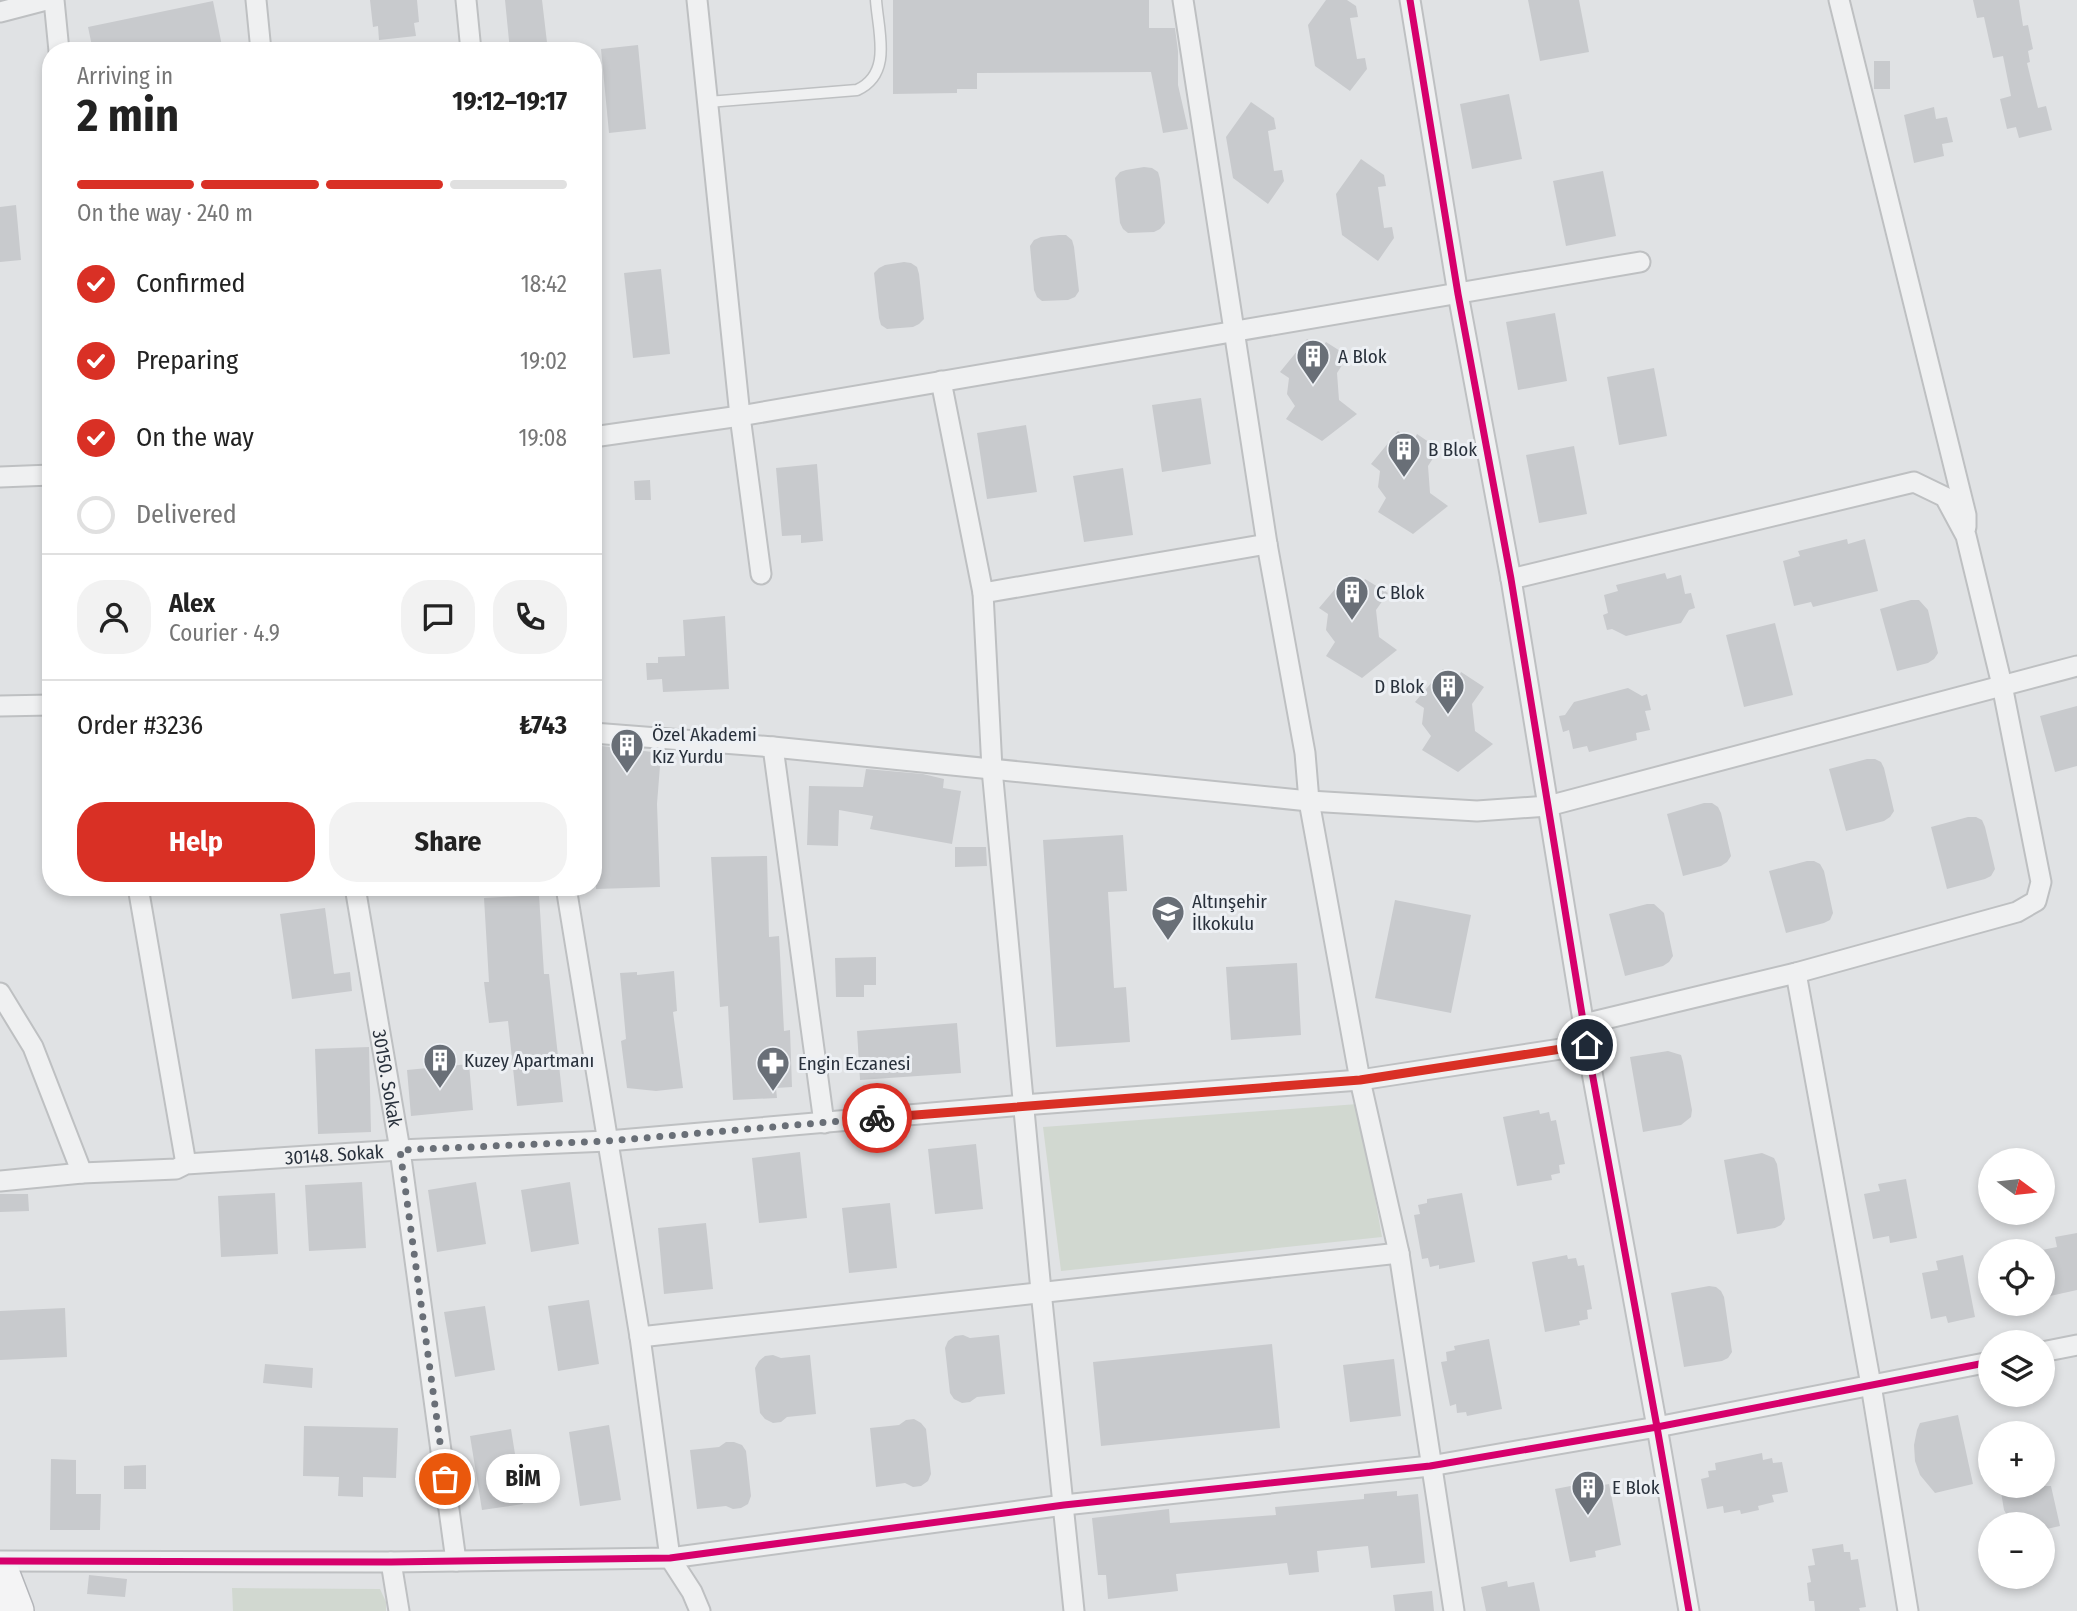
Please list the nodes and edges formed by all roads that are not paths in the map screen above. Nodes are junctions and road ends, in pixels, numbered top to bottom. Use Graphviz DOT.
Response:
graph roads {
  1 [pos="46,0"];
  2 [pos="54,0"];
  3 [pos="256,0"];
  4 [pos="466,0"];
  5 [pos="697,0"];
  6 [pos="876,0"];
  7 [pos="1183,0"];
  8 [pos="1410,0"];
  9 [pos="1839,0"];
  10 [pos="0,12"];
  11 [pos="58,42"];
  12 [pos="260,42"];
  13 [pos="470,42"];
  14 [pos="708,103"];
  15 [pos="1640,262"];
  16 [pos="1458,294"];
  17 [pos="1235,330"];
  18 [pos="940,381"];
  19 [pos="740,416"];
  20 [pos="602,436"];
  21 [pos="42,475"];
  22 [pos="0,477"];
  23 [pos="1966,536"];
  24 [pos="1267,544"];
  25 [pos="761,574"];
  26 [pos="1511,579"];
  27 [pos="983,593"];
  28 [pos="2077,666"];
  29 [pos="2002,685"];
  30 [pos="42,705"];
  31 [pos="0,706"];
  32 [pos="602,734"];
  33 [pos="773,747"];
  34 [pos="992,769"];
  35 [pos="1309,801"];
  36 [pos="1548,806"];
  37 [pos="140,896"];
  38 [pos="357,896"];
  39 [pos="567,896"];
  40 [pos="1796,973"];
  41 [pos="0,993"];
  42 [pos="1584,1024"];
  43 [pos="1587,1045"];
  44 [pos="1360,1080"];
  45 [pos="1023,1105"];
  46 [pos="824,1123"];
  47 [pos="608,1141"];
  48 [pos="400,1150"];
  49 [pos="186,1164"];
  50 [pos="82,1173"];
  51 [pos="0,1181"];
  52 [pos="1399,1253"];
  53 [pos="1041,1291"];
  54 [pos="640,1337"];
  55 [pos="2077,1345"];
  56 [pos="2055,1349"];
  57 [pos="1978,1364"];
  58 [pos="1871,1385"];
  59 [pos="1657,1427"];
  60 [pos="1430,1466"];
  61 [pos="1064,1505"];
  62 [pos="670,1558"];
  63 [pos="0,1561"];
  64 [pos="456,1561"];
  65 [pos="391,1562"];
  66 [pos="0,1572"];
  67 [pos="15,1611"];
  68 [pos="399,1611"];
  69 [pos="699,1611"];
  70 [pos="1074,1611"];
  71 [pos="1454,1611"];
  72 [pos="1689,1611"];
  73 [pos="1909,1611"];
  1 -- 10 [label="street"];
  2 -- 11 [label="street"];
  3 -- 12 [label="street"];
  4 -- 13 [label="street"];
  5 -- 14 [label="street"];
  6 -- 14 [label="lane"];
  7 -- 17 [label="street"];
  8 -- 16 [label="street"];
  9 -- 23 [label="street"];
  14 -- 19 [label="street"];
  15 -- 16 [label="street"];
  16 -- 17 [label="street"];
  16 -- 26 [label="street"];
  17 -- 18 [label="street"];
  17 -- 24 [label="street"];
  18 -- 19 [label="street"];
  18 -- 27 [label="street"];
  19 -- 20 [label="street"];
  19 -- 25 [label="street"];
  21 -- 22 [label="street"];
  23 -- 26 [label="street"];
  23 -- 29 [label="street"];
  24 -- 27 [label="street"];
  24 -- 35 [label="street"];
  26 -- 36 [label="street"];
  27 -- 34 [label="street"];
  28 -- 29 [label="street"];
  29 -- 36 [label="street"];
  29 -- 40 [label="street"];
  30 -- 31 [label="street"];
  32 -- 33 [label="street"];
  33 -- 34 [label="street"];
  33 -- 46 [label="street"];
  34 -- 35 [label="street"];
  34 -- 45 [label="street"];
  35 -- 36 [label="street"];
  35 -- 44 [label="street"];
  36 -- 42 [label="street"];
  37 -- 49 [label="street"];
  38 -- 48 [label="street, 30150. Sokak"];
  39 -- 47 [label="street"];
  40 -- 42 [label="street"];
  40 -- 58 [label="street"];
  41 -- 50 [label="street"];
  42 -- 43 [label="street"];
  43 -- 44 [label="street, 30148. Sokak"];
  43 -- 59 [label="street"];
  44 -- 45 [label="street, 30148. Sokak"];
  44 -- 52 [label="street"];
  45 -- 46 [label="street, 30148. Sokak"];
  45 -- 53 [label="street"];
  46 -- 47 [label="street, 30148. Sokak"];
  47 -- 48 [label="street, 30148. Sokak"];
  47 -- 54 [label="street"];
  48 -- 49 [label="street, 30148. Sokak"];
  48 -- 64 [label="street, 30150. Sokak"];
  49 -- 50 [label="street, 30148. Sokak"];
  50 -- 51 [label="street, 30148. Sokak"];
  52 -- 53 [label="street"];
  52 -- 60 [label="street"];
  53 -- 54 [label="street"];
  53 -- 61 [label="street"];
  54 -- 62 [label="street"];
  55 -- 56 [label="street"];
  57 -- 58 [label="street"];
  58 -- 59 [label="street"];
  58 -- 73 [label="street"];
  59 -- 60 [label="street"];
  59 -- 72 [label="street"];
  60 -- 61 [label="street"];
  60 -- 71 [label="street"];
  61 -- 62 [label="street"];
  61 -- 70 [label="street"];
  62 -- 64 [label="street"];
  62 -- 69 [label="street"];
  63 -- 65 [label="street"];
  64 -- 65 [label="street"];
  65 -- 68 [label="street"];
  66 -- 67 [label="highway"];
}
